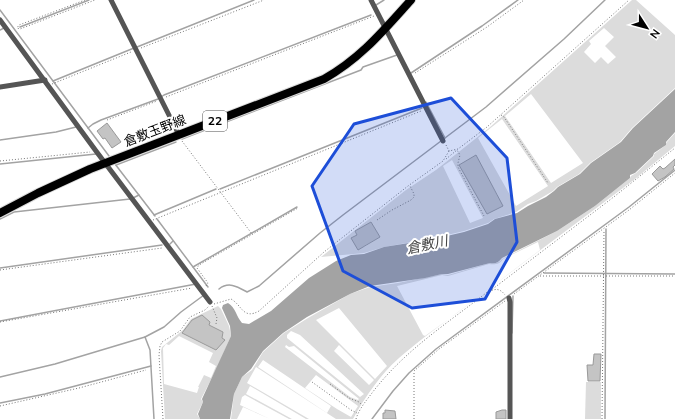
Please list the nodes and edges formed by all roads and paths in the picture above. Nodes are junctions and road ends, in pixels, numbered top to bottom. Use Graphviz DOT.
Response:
graph roads {
  1 [pos="85,0"];
  2 [pos="95,0"];
  3 [pos="111,0"];
  4 [pos="264,0"];
  5 [pos="371,0"];
  6 [pos="411,0"];
  7 [pos="524,0"];
  8 [pos="629,0"];
  9 [pos="378,13"];
  10 [pos="0,20"];
  11 [pos="385,28"];
  12 [pos="135,48"];
  13 [pos="413,75"];
  14 [pos="45,80"];
  15 [pos="53,84"];
  16 [pos="0,87"];
  17 [pos="161,99"];
  18 [pos="427,108"];
  19 [pos="501,115"];
  20 [pos="107,120"];
  21 [pos="179,135"];
  22 [pos="442,139"];
  23 [pos="675,148"];
  24 [pos="457,150"];
  25 [pos="450,151"];
  26 [pos="97,152"];
  27 [pos="445,160"];
  28 [pos="0,161"];
  29 [pos="106,163"];
  30 [pos="675,173"];
  31 [pos="548,183"];
  32 [pos="409,186"];
  33 [pos="220,192"];
  34 [pos="298,208"];
  35 [pos="0,213"];
  36 [pos="484,216"];
  37 [pos="377,220"];
  38 [pos="151,223"];
  39 [pos="604,228"];
  40 [pos="251,233"];
  41 [pos="168,247"];
  42 [pos="0,270"];
  43 [pos="605,275"];
  44 [pos="539,276"];
  45 [pos="675,276"];
  46 [pos="202,287"];
  47 [pos="490,291"];
  48 [pos="507,297"];
  49 [pos="210,302"];
  50 [pos="0,322"];
  51 [pos="216,324"];
  52 [pos="146,370"];
  53 [pos="312,382"];
  54 [pos="330,384"];
  55 [pos="363,405"];
  56 [pos="0,406"];
  57 [pos="358,413"];
  58 [pos="164,419"];
  59 [pos="356,419"];
  60 [pos="414,419"];
  61 [pos="510,419"];
  62 [pos="602,419"];
  1 -- 2 [label="path"];
  3 -- 12 [label="street"];
  4 -- 12 [label="path"];
  5 -- 9 [label="street"];
  6 -- 11 [label="main road, 倉敷玉野線 / 22"];
  7 -- 13 [label="path"];
  8 -- 19 [label="path"];
  9 -- 11 [label="street"];
  9 -- 17 [label="path"];
  10 -- 14 [label="street"];
  11 -- 18 [label="street"];
  11 -- 21 [label="main road, 倉敷玉野線 / 22"];
  12 -- 15 [label="path"];
  12 -- 17 [label="street"];
  14 -- 16 [label="street"];
  14 -- 26 [label="street"];
  17 -- 20 [label="path"];
  17 -- 21 [label="street"];
  18 -- 22 [label="street"];
  18 -- 33 [label="path"];
  19 -- 24 [label="path"];
  19 -- 31 [label="path"];
  21 -- 29 [label="main road, 倉敷玉野線 / 22"];
  21 -- 33 [label="path"];
  22 -- 25 [label="path"];
  23 -- 47 [label="path"];
  24 -- 25 [label="path"];
  24 -- 27 [label="path"];
  24 -- 36 [label="path"];
  25 -- 27 [label="path"];
  26 -- 28 [label="path"];
  26 -- 29 [label="street"];
  27 -- 32 [label="path"];
  29 -- 35 [label="main road, 倉敷玉野線 / 22"];
  29 -- 38 [label="street"];
  30 -- 39 [label="path"];
  32 -- 37 [label="path"];
  32 -- 49 [label="path"];
  33 -- 38 [label="path"];
  33 -- 40 [label="path"];
  34 -- 40 [label="path"];
  38 -- 41 [label="street"];
  39 -- 43 [label="path"];
  39 -- 44 [label="path"];
  40 -- 46 [label="path"];
  41 -- 42 [label="path"];
  41 -- 46 [label="street"];
  43 -- 44 [label="path"];
  43 -- 45 [label="path"];
  43 -- 62 [label="path"];
  44 -- 48 [label="path"];
  46 -- 49 [label="street"];
  46 -- 50 [label="path"];
  47 -- 48 [label="path"];
  47 -- 55 [label="path"];
  48 -- 60 [label="path"];
  48 -- 61 [label="street"];
  49 -- 51 [label="path"];
  49 -- 58 [label="path"];
  52 -- 56 [label="path"];
  53 -- 57 [label="path"];
  54 -- 55 [label="path"];
  55 -- 57 [label="path"];
  57 -- 59 [label="path"];
}
